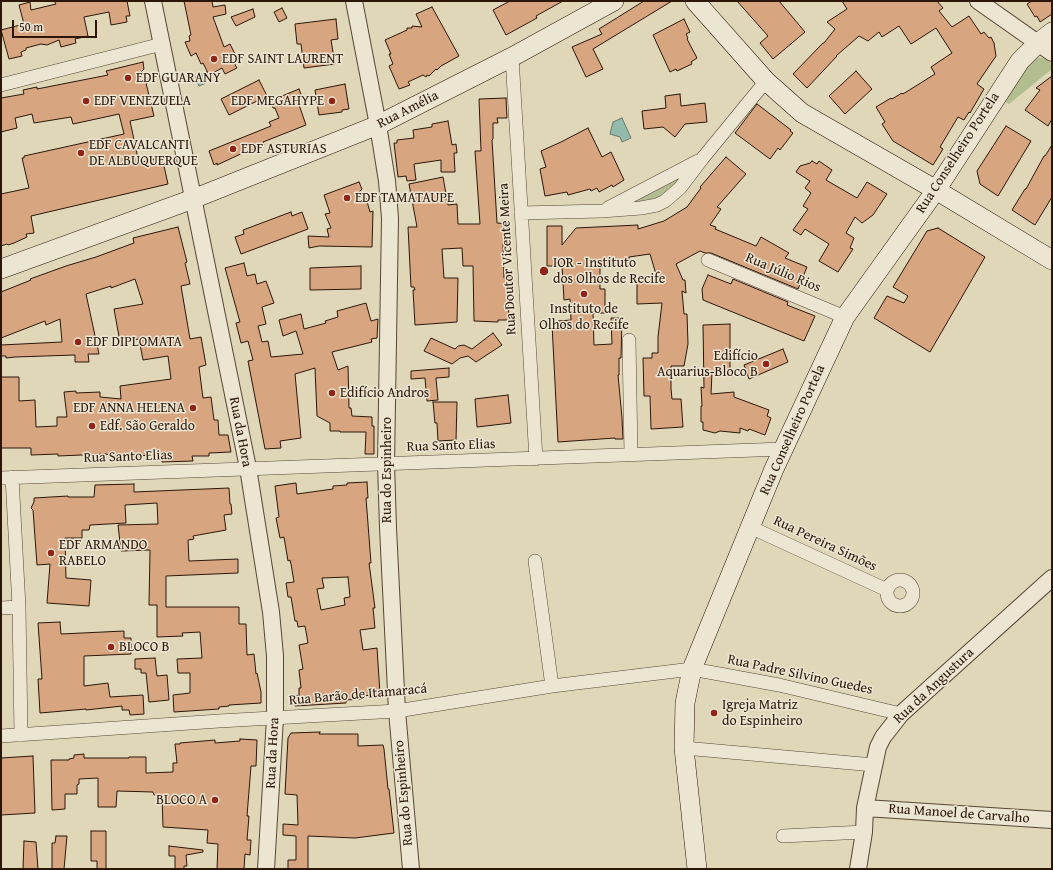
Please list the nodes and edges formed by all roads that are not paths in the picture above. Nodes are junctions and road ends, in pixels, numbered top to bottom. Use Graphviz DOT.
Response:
graph roads {
  1 [pos="153,1"];
  2 [pos="354,1"];
  3 [pos="614,1"];
  4 [pos="694,1"];
  5 [pos="978,1"];
  6 [pos="1047,43"];
  7 [pos="162,44"];
  8 [pos="512,57"];
  9 [pos="766,81"];
  10 [pos="1,85"];
  11 [pos="378,125"];
  12 [pos="702,159"];
  13 [pos="936,190"];
  14 [pos="193,199"];
  15 [pos="602,211"];
  16 [pos="521,213"];
  17 [pos="708,260"];
  18 [pos="1052,260"];
  19 [pos="1,269"];
  20 [pos="845,317"];
  21 [pos="629,340"];
  22 [pos="783,449"];
  23 [pos="631,455"];
  24 [pos="536,459"];
  25 [pos="386,464"];
  26 [pos="248,468"];
  27 [pos="6,477"];
  28 [pos="750,526"];
  29 [pos="535,562"];
  30 [pos="1052,578"];
  31 [pos="887,590"];
  32 [pos="19,607"];
  33 [pos="1,608"];
  34 [pos="692,669"];
  35 [pos="552,686"];
  36 [pos="397,711"];
  37 [pos="901,714"];
  38 [pos="275,718"];
  39 [pos="21,735"];
  40 [pos="1,736"];
  41 [pos="684,748"];
  42 [pos="874,765"];
  43 [pos="865,808"];
  44 [pos="1052,820"];
  45 [pos="864,832"];
  46 [pos="783,836"];
  47 [pos="266,869"];
  48 [pos="411,869"];
  49 [pos="697,869"];
  50 [pos="858,869"];
  1 -- 7 [label="street, Rua da Hora"];
  2 -- 11 [label="street, Rua do Espinheiro"];
  3 -- 8 [label="main road, Rua Amélia"];
  4 -- 9 [label="main road"];
  5 -- 6 [label="street"];
  6 -- 13 [label="main road, Rua Conselheiro Portela"];
  7 -- 10 [label="street"];
  7 -- 14 [label="street, Rua da Hora"];
  8 -- 11 [label="main road, Rua Amélia"];
  8 -- 16 [label="street, Rua Doutor Vicente Meira"];
  9 -- 12 [label="street"];
  9 -- 13 [label="main road"];
  11 -- 14 [label="main road, Rua Amélia"];
  11 -- 25 [label="street, Rua do Espinheiro"];
  12 -- 15 [label="street"];
  12 -- 15 [label="street"];
  13 -- 18 [label="main road"];
  13 -- 20 [label="main road, Rua Conselheiro Portela"];
  14 -- 19 [label="main road, Rua Amélia"];
  14 -- 26 [label="street, Rua da Hora"];
  15 -- 16 [label="street"];
  16 -- 24 [label="street, Rua Doutor Vicente Meira"];
  17 -- 20 [label="street, Rua Júlio Rios"];
  20 -- 22 [label="main road, Rua Conselheiro Portela"];
  21 -- 23 [label="street"];
  22 -- 23 [label="street, Rua Santo Elias"];
  22 -- 28 [label="main road, Rua Conselheiro Portela"];
  23 -- 24 [label="street, Rua Santo Elias"];
  24 -- 25 [label="street, Rua Santo Elias"];
  25 -- 26 [label="street, Rua Santo Elias"];
  25 -- 36 [label="street, Rua do Espinheiro"];
  26 -- 27 [label="street, Rua Santo Elias"];
  26 -- 38 [label="street, Rua da Hora"];
  27 -- 32 [label="street"];
  28 -- 31 [label="street, Rua Pereira Simões"];
  28 -- 34 [label="main road, Rua Conselheiro Portela"];
  29 -- 35 [label="street"];
  30 -- 37 [label="street, Rua da Angustura"];
  32 -- 33 [label="street"];
  32 -- 39 [label="street"];
  34 -- 35 [label="street, Rua Barão de Itamaracá"];
  34 -- 37 [label="street, Rua Padre Silvino Guedes"];
  34 -- 41 [label="main road, Rua Conselheiro Portela"];
  35 -- 36 [label="street, Rua Barão de Itamaracá"];
  36 -- 38 [label="street, Rua Barão de Itamaracá"];
  36 -- 48 [label="street, Rua do Espinheiro"];
  37 -- 42 [label="street, Rua da Angustura"];
  38 -- 39 [label="street, Rua Barão de Itamaracá"];
  38 -- 47 [label="street, Rua da Hora"];
  39 -- 40 [label="street, Rua Barão de Itamaracá"];
  41 -- 42 [label="street"];
  41 -- 49 [label="main road, Rua Conselheiro Portela"];
  42 -- 43 [label="street, Rua da Angustura"];
  43 -- 44 [label="street, Rua Manoel de Carvalho"];
  43 -- 45 [label="street, Rua da Angustura"];
  45 -- 46 [label="street"];
  45 -- 50 [label="street, Rua da Angustura"];
}
